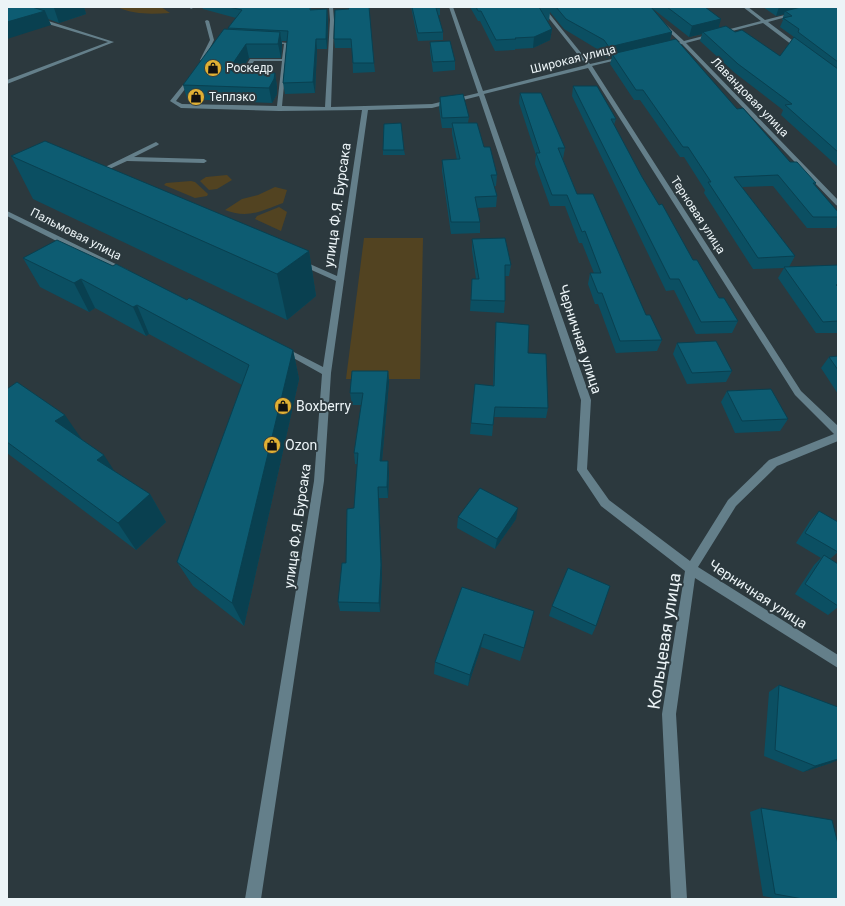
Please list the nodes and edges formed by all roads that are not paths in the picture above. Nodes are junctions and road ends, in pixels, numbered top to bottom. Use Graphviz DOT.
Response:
graph roads {
  1 [pos="331,7"];
  2 [pos="452,7"];
  3 [pos="542,7"];
  4 [pos="645,7"];
  5 [pos="745,7"];
  6 [pos="821,7"];
  7 [pos="29,16"];
  8 [pos="207,21"];
  9 [pos="766,21"];
  10 [pos="212,40"];
  11 [pos="220,41"];
  12 [pos="264,42"];
  13 [pos="682,42"];
  14 [pos="661,48"];
  15 [pos="808,54"];
  16 [pos="632,55"];
  17 [pos="284,60"];
  18 [pos="200,63"];
  19 [pos="589,66"];
  20 [pos="196,69"];
  21 [pos="7,82"];
  22 [pos="245,84"];
  23 [pos="274,85"];
  24 [pos="281,85"];
  25 [pos="480,94"];
  26 [pos="365,108"];
  27 [pos="278,109"];
  28 [pos="328,109"];
  29 [pos="156,144"];
  30 [pos="126,158"];
  31 [pos="204,161"];
  32 [pos="107,180"];
  33 [pos="838,204"];
  34 [pos="7,213"];
  35 [pos="290,258"];
  36 [pos="135,277"];
  37 [pos="341,280"];
  38 [pos="278,348"];
  39 [pos="327,373"];
  40 [pos="838,432"];
  41 [pos="838,437"];
  42 [pos="691,569"];
  43 [pos="838,662"];
  44 [pos="253,899"];
  45 [pos="679,899"];
  1 -- 28 [label="street"];
  2 -- 25 [label="street, Черничная улица"];
  3 -- 19 [label="street, Терновая улица"];
  4 -- 13 [label="street, Лавандовая улица"];
  5 -- 9 [label="street"];
  6 -- 9 [label="street"];
  7 -- 21 [label="street"];
  8 -- 10 [label="street"];
  9 -- 13 [label="street"];
  9 -- 15 [label="street"];
  10 -- 11 [label="street"];
  10 -- 18 [label="street"];
  12 -- 17 [label="street"];
  13 -- 14 [label="street"];
  13 -- 33 [label="street, Лавандовая улица"];
  16 -- 19 [label="street, Широкая улица"];
  17 -- 22 [label="street"];
  17 -- 24 [label="street"];
  19 -- 25 [label="street, Широкая улица"];
  19 -- 40 [label="street, Терновая улица"];
  20 -- 27 [label="street, Широкая улица"];
  23 -- 24 [label="street"];
  24 -- 27 [label="street"];
  25 -- 26 [label="street, Широкая улица"];
  25 -- 42 [label="street, Черничная улица"];
  26 -- 28 [label="street, Широкая улица"];
  26 -- 37 [label="street, улица Ф.Я. Бурсака"];
  27 -- 28 [label="street, Широкая улица"];
  29 -- 30 [label="street"];
  30 -- 31 [label="street"];
  30 -- 32 [label="street"];
  34 -- 36 [label="street, Пальмовая улица"];
  35 -- 37 [label="street"];
  37 -- 39 [label="street, улица Ф.Я. Бурсака"];
  38 -- 39 [label="street"];
  39 -- 44 [label="street, улица Ф.Я. Бурсака"];
  41 -- 42 [label="street, Кольцевая улица"];
  42 -- 43 [label="street, Черничная улица"];
  42 -- 45 [label="street, Кольцевая улица"];
}
